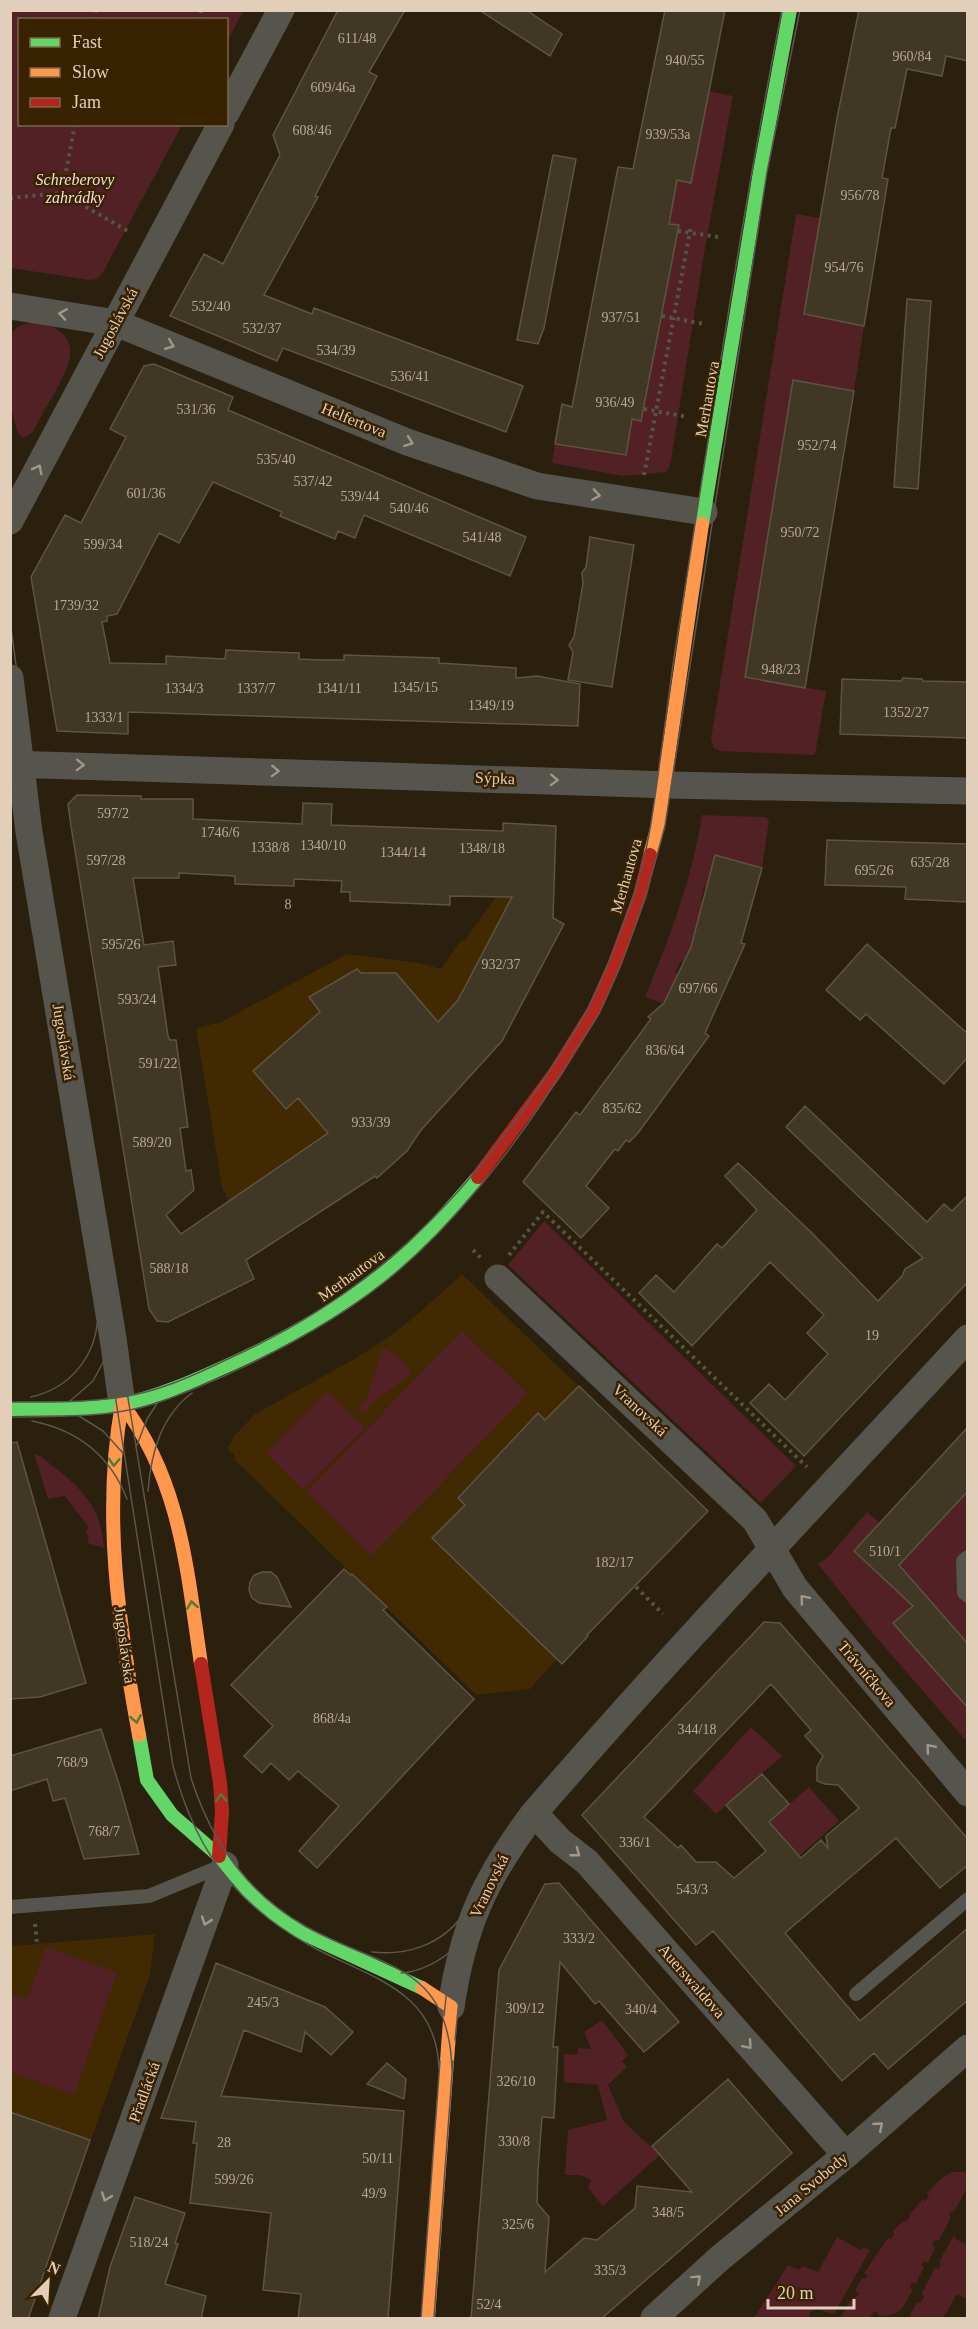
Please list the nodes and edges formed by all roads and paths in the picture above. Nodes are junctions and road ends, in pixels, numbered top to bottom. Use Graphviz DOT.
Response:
graph roads {
  1 [pos="281,10"];
  2 [pos="790,10"];
  3 [pos="228,109"];
  4 [pos="75,126"];
  5 [pos="220,126"];
  6 [pos="62,193"];
  7 [pos="10,198"];
  8 [pos="691,226"];
  9 [pos="678,231"];
  10 [pos="131,233"];
  11 [pos="690,233"];
  12 [pos="717,237"];
  13 [pos="10,306"];
  14 [pos="662,316"];
  15 [pos="673,318"];
  16 [pos="116,322"];
  17 [pos="704,324"];
  18 [pos="644,410"];
  19 [pos="656,411"];
  20 [pos="688,417"];
  21 [pos="643,482"];
  22 [pos="704,512"];
  23 [pos="10,521"];
  24 [pos="10,678"];
  25 [pos="16,763"];
  26 [pos="664,784"];
  27 [pos="968,791"];
  28 [pos="533,1224"];
  29 [pos="473,1250"];
  30 [pos="477,1254"];
  31 [pos="498,1278"];
  32 [pos="968,1338"];
  33 [pos="122,1404"];
  34 [pos="10,1409"];
  35 [pos="807,1467"];
  36 [pos="772,1551"];
  37 [pos="968,1557"];
  38 [pos="636,1587"];
  39 [pos="968,1596"];
  40 [pos="663,1614"];
  41 [pos="968,1793"];
  42 [pos="534,1813"];
  43 [pos="222,1861"];
  44 [pos="968,1899"];
  45 [pos="10,1907"];
  46 [pos="856,1994"];
  47 [pos="451,2007"];
  48 [pos="968,2049"];
  49 [pos="846,2155"];
  50 [pos="62,2319"];
  51 [pos="428,2319"];
  52 [pos="654,2319"];
  1 -- 3 [label="street"];
  2 -- 22 [label="street, Merhautova"];
  4 -- 6 [label="path"];
  5 -- 16 [label="street, Jugoslávská"];
  6 -- 7 [label="path"];
  6 -- 10 [label="path"];
  8 -- 11 [label="path"];
  9 -- 11 [label="path"];
  11 -- 12 [label="path"];
  11 -- 15 [label="path"];
  16 -- 13 [label="street, Helfertova, one-way"];
  14 -- 15 [label="path"];
  15 -- 17 [label="path"];
  15 -- 19 [label="path"];
  16 -- 22 [label="street, Helfertova, one-way"];
  23 -- 16 [label="street, Jugoslávská, one-way"];
  18 -- 19 [label="path"];
  19 -- 20 [label="path"];
  19 -- 21 [label="path"];
  22 -- 26 [label="street, Merhautova"];
  24 -- 25 [label="street, Jugoslávská"];
  25 -- 26 [label="street, Sýpka, one-way"];
  25 -- 33 [label="street, Jugoslávská"];
  26 -- 27 [label="street, Sýpka"];
  26 -- 33 [label="street, Merhautova"];
  28 -- 35 [label="path"];
  29 -- 30 [label="path"];
  31 -- 36 [label="street, Vranovská"];
  32 -- 36 [label="street, Vranovská"];
  33 -- 34 [label="street, Merhautova"];
  43 -- 33 [label="street, Jugoslávská, one-way"];
  33 -- 43 [label="street, Jugoslávská, one-way"];
  41 -- 36 [label="street, Trávníčkova, one-way"];
  36 -- 42 [label="street, Vranovská"];
  37 -- 39 [label="lane"];
  38 -- 40 [label="path"];
  42 -- 47 [label="street, Vranovská"];
  42 -- 49 [label="street, Auerswaldova, one-way"];
  43 -- 45 [label="lane"];
  43 -- 47 [label="street, Jugoslávská"];
  43 -- 50 [label="street, Přadlácká, one-way"];
  44 -- 46 [label="lane"];
  47 -- 51 [label="street, Vranovská"];
  49 -- 48 [label="street, Jana Svobody, one-way"];
  52 -- 49 [label="street, Jana Svobody, one-way"];
}
